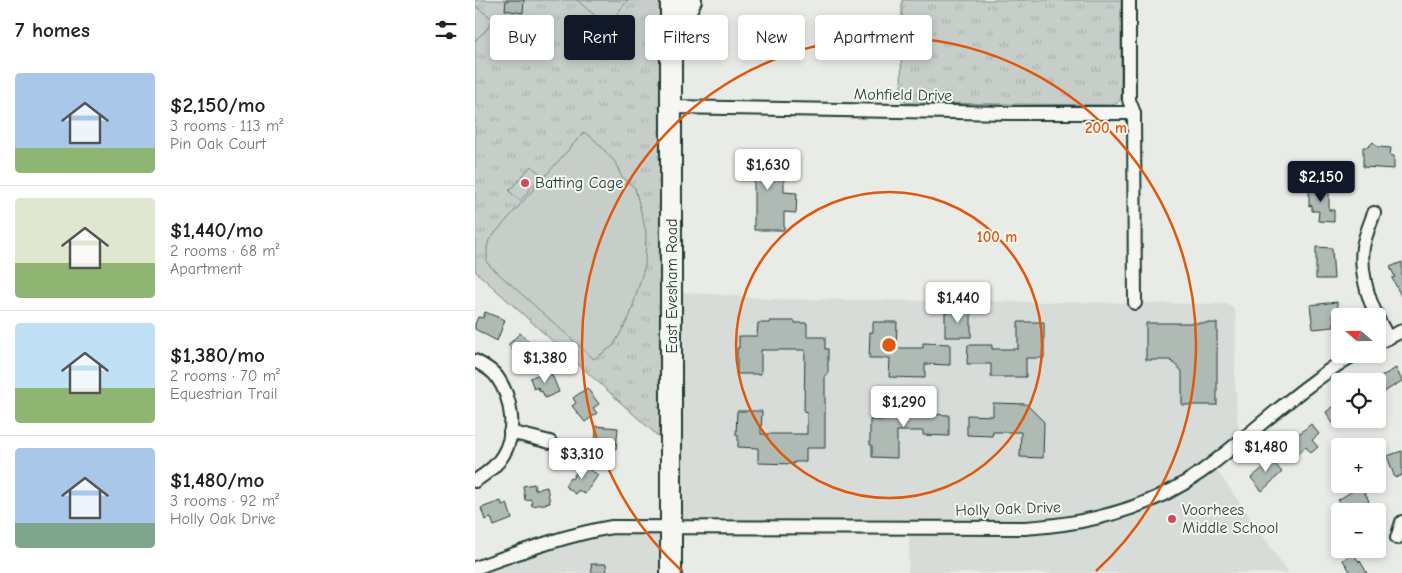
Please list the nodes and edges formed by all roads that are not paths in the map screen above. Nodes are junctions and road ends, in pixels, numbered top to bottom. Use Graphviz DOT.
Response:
graph roads {
  1 [pos="671,0"];
  2 [pos="691,0"];
  3 [pos="1129,0"];
  4 [pos="671,86"];
  5 [pos="671,107"];
  6 [pos="1134,113"];
  7 [pos="1374,213"];
  8 [pos="1135,303"];
  9 [pos="1373,308"];
  10 [pos="1402,331"];
  11 [pos="1386,339"];
  12 [pos="475,361"];
  13 [pos="1342,363"];
  14 [pos="511,432"];
  15 [pos="550,442"];
  16 [pos="475,481"];
  17 [pos="1402,522"];
  18 [pos="671,526"];
  19 [pos="1397,538"];
  20 [pos="475,568"];
  21 [pos="671,573"];
  1 -- 4 [label="main road, East Evesham Road"];
  2 -- 4 [label="main road"];
  3 -- 6 [label="street"];
  4 -- 5 [label="main road, East Evesham Road"];
  5 -- 6 [label="street, Mohfield Drive"];
  5 -- 18 [label="main road, East Evesham Road"];
  6 -- 8 [label="street"];
  7 -- 9 [label="street"];
  10 -- 11 [label="street"];
  12 -- 14 [label="street"];
  13 -- 18 [label="street, Holly Oak Drive"];
  14 -- 15 [label="street"];
  14 -- 16 [label="street"];
  17 -- 19 [label="street"];
  18 -- 20 [label="street, Holly Oak Drive"];
  18 -- 21 [label="main road, East Evesham Road"];
}
